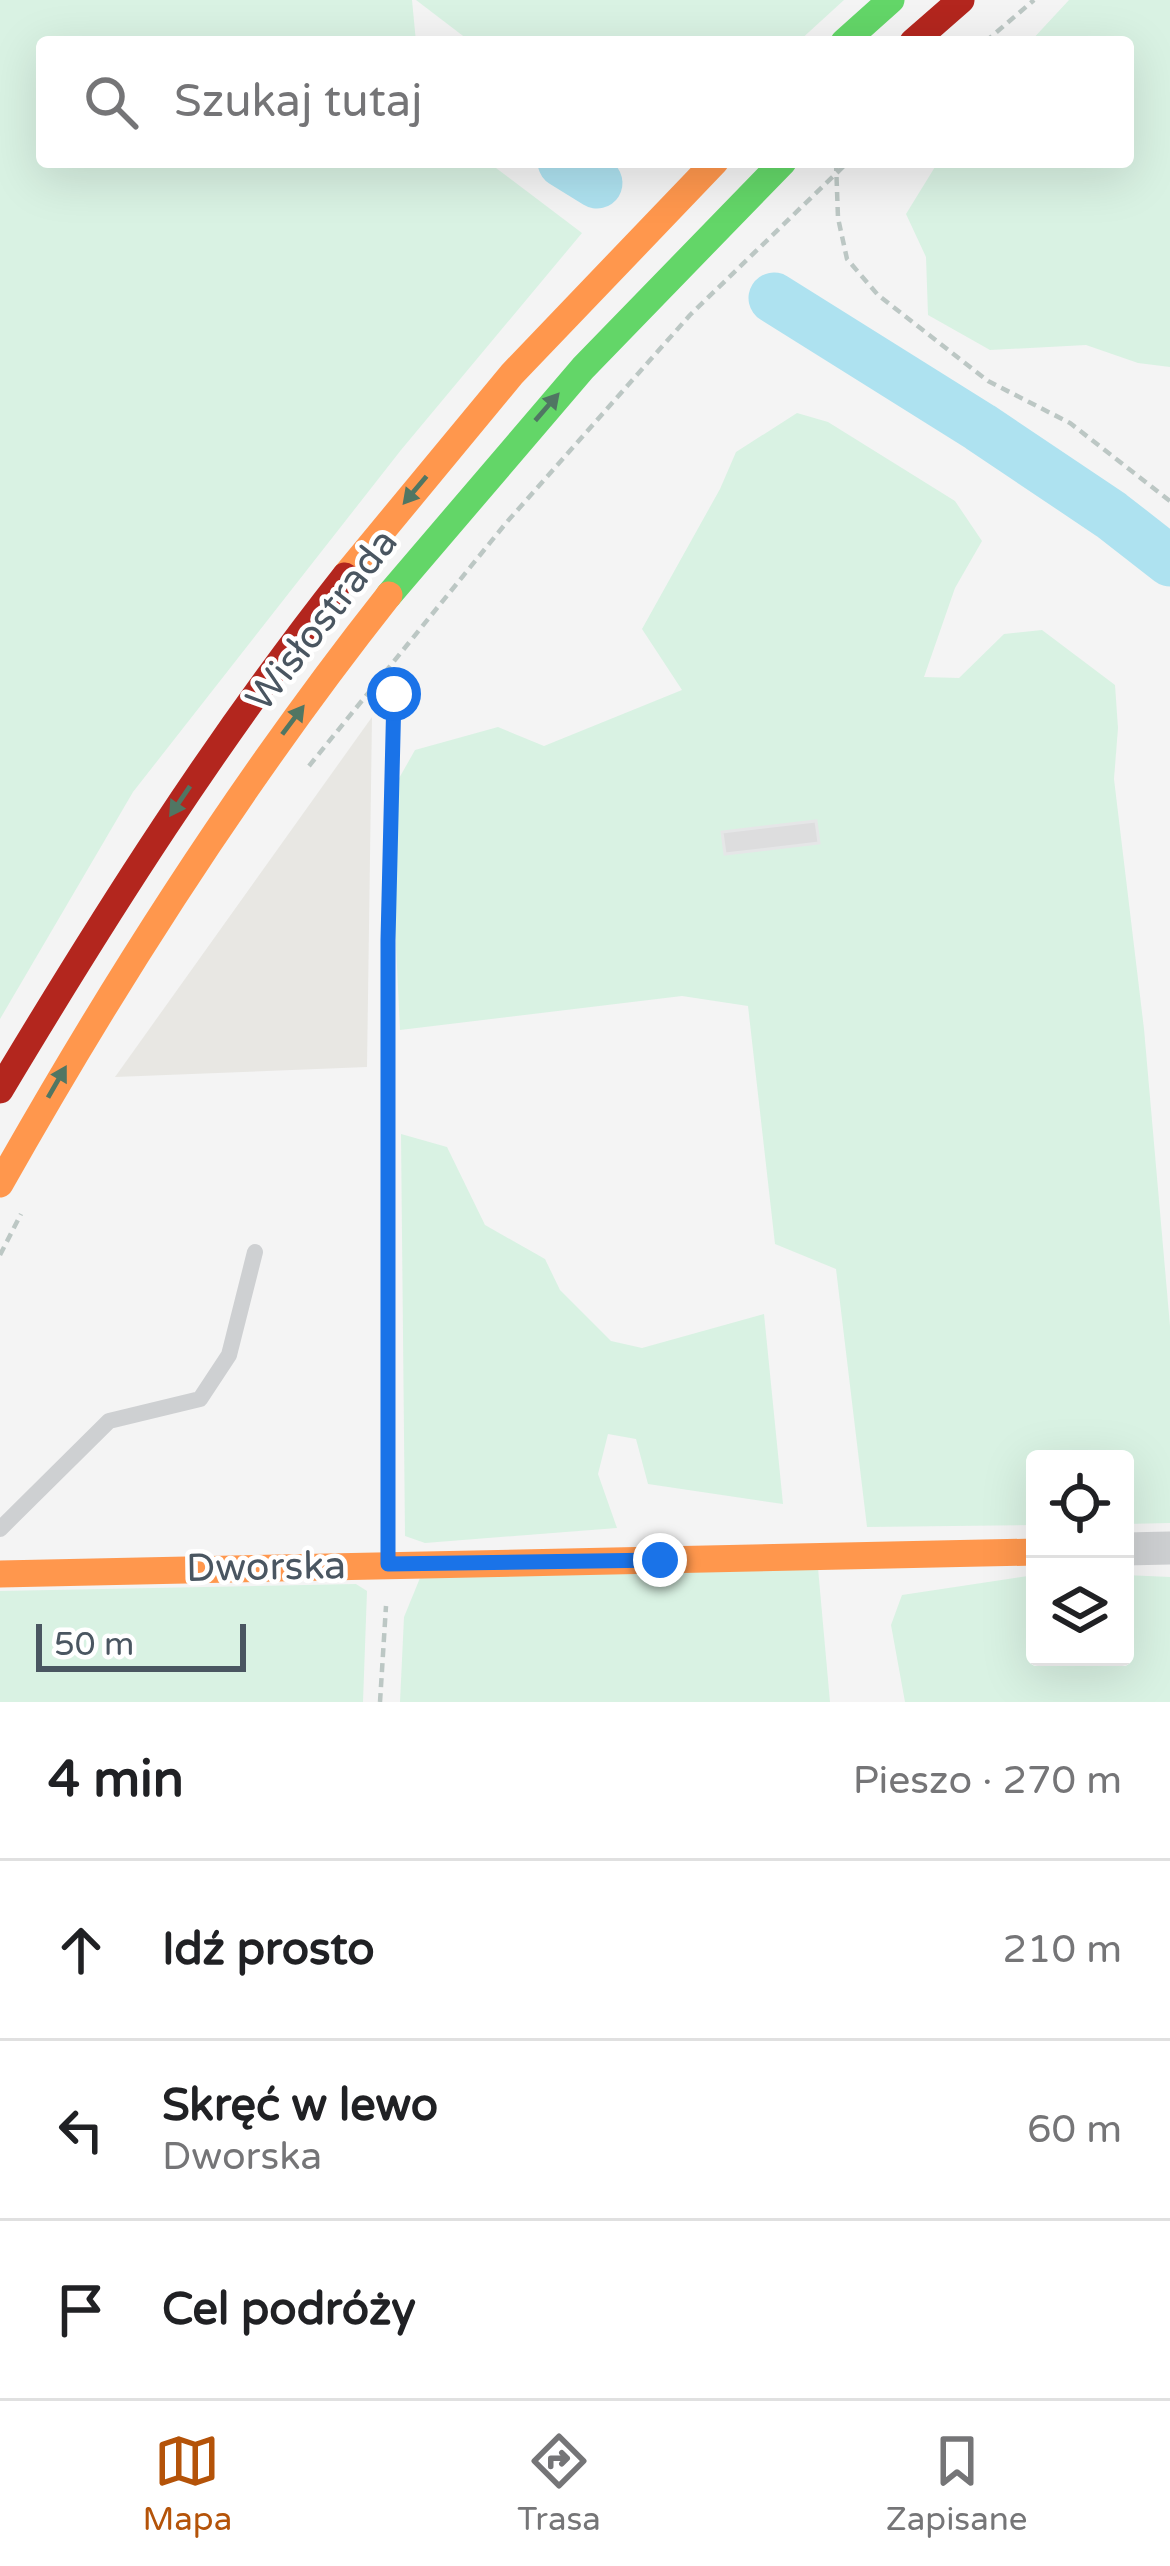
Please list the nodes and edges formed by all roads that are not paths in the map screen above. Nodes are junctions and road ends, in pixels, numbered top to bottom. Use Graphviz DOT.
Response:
graph roads {
  1 [pos="891,0"];
  2 [pos="961,0"];
  3 [pos="851,36"];
  4 [pos="920,36"];
  5 [pos="709,168"];
  6 [pos="776,168"];
  7 [pos="0,1090"];
  8 [pos="0,1184"];
  9 [pos="255,1252"];
  10 [pos="0,1529"];
  11 [pos="1170,1548"];
  12 [pos="1134,1550"];
  13 [pos="1026,1552"];
  14 [pos="0,1574"];
  1 -- 3 [label="main road"];
  2 -- 4 [label="main road"];
  5 -- 7 [label="main road, Wisłostrada, one-way"];
  8 -- 6 [label="main road, Wisłostrada, one-way"];
  9 -- 10 [label="lane"];
  11 -- 12 [label="street"];
  13 -- 14 [label="main road, Dworska"];
}
